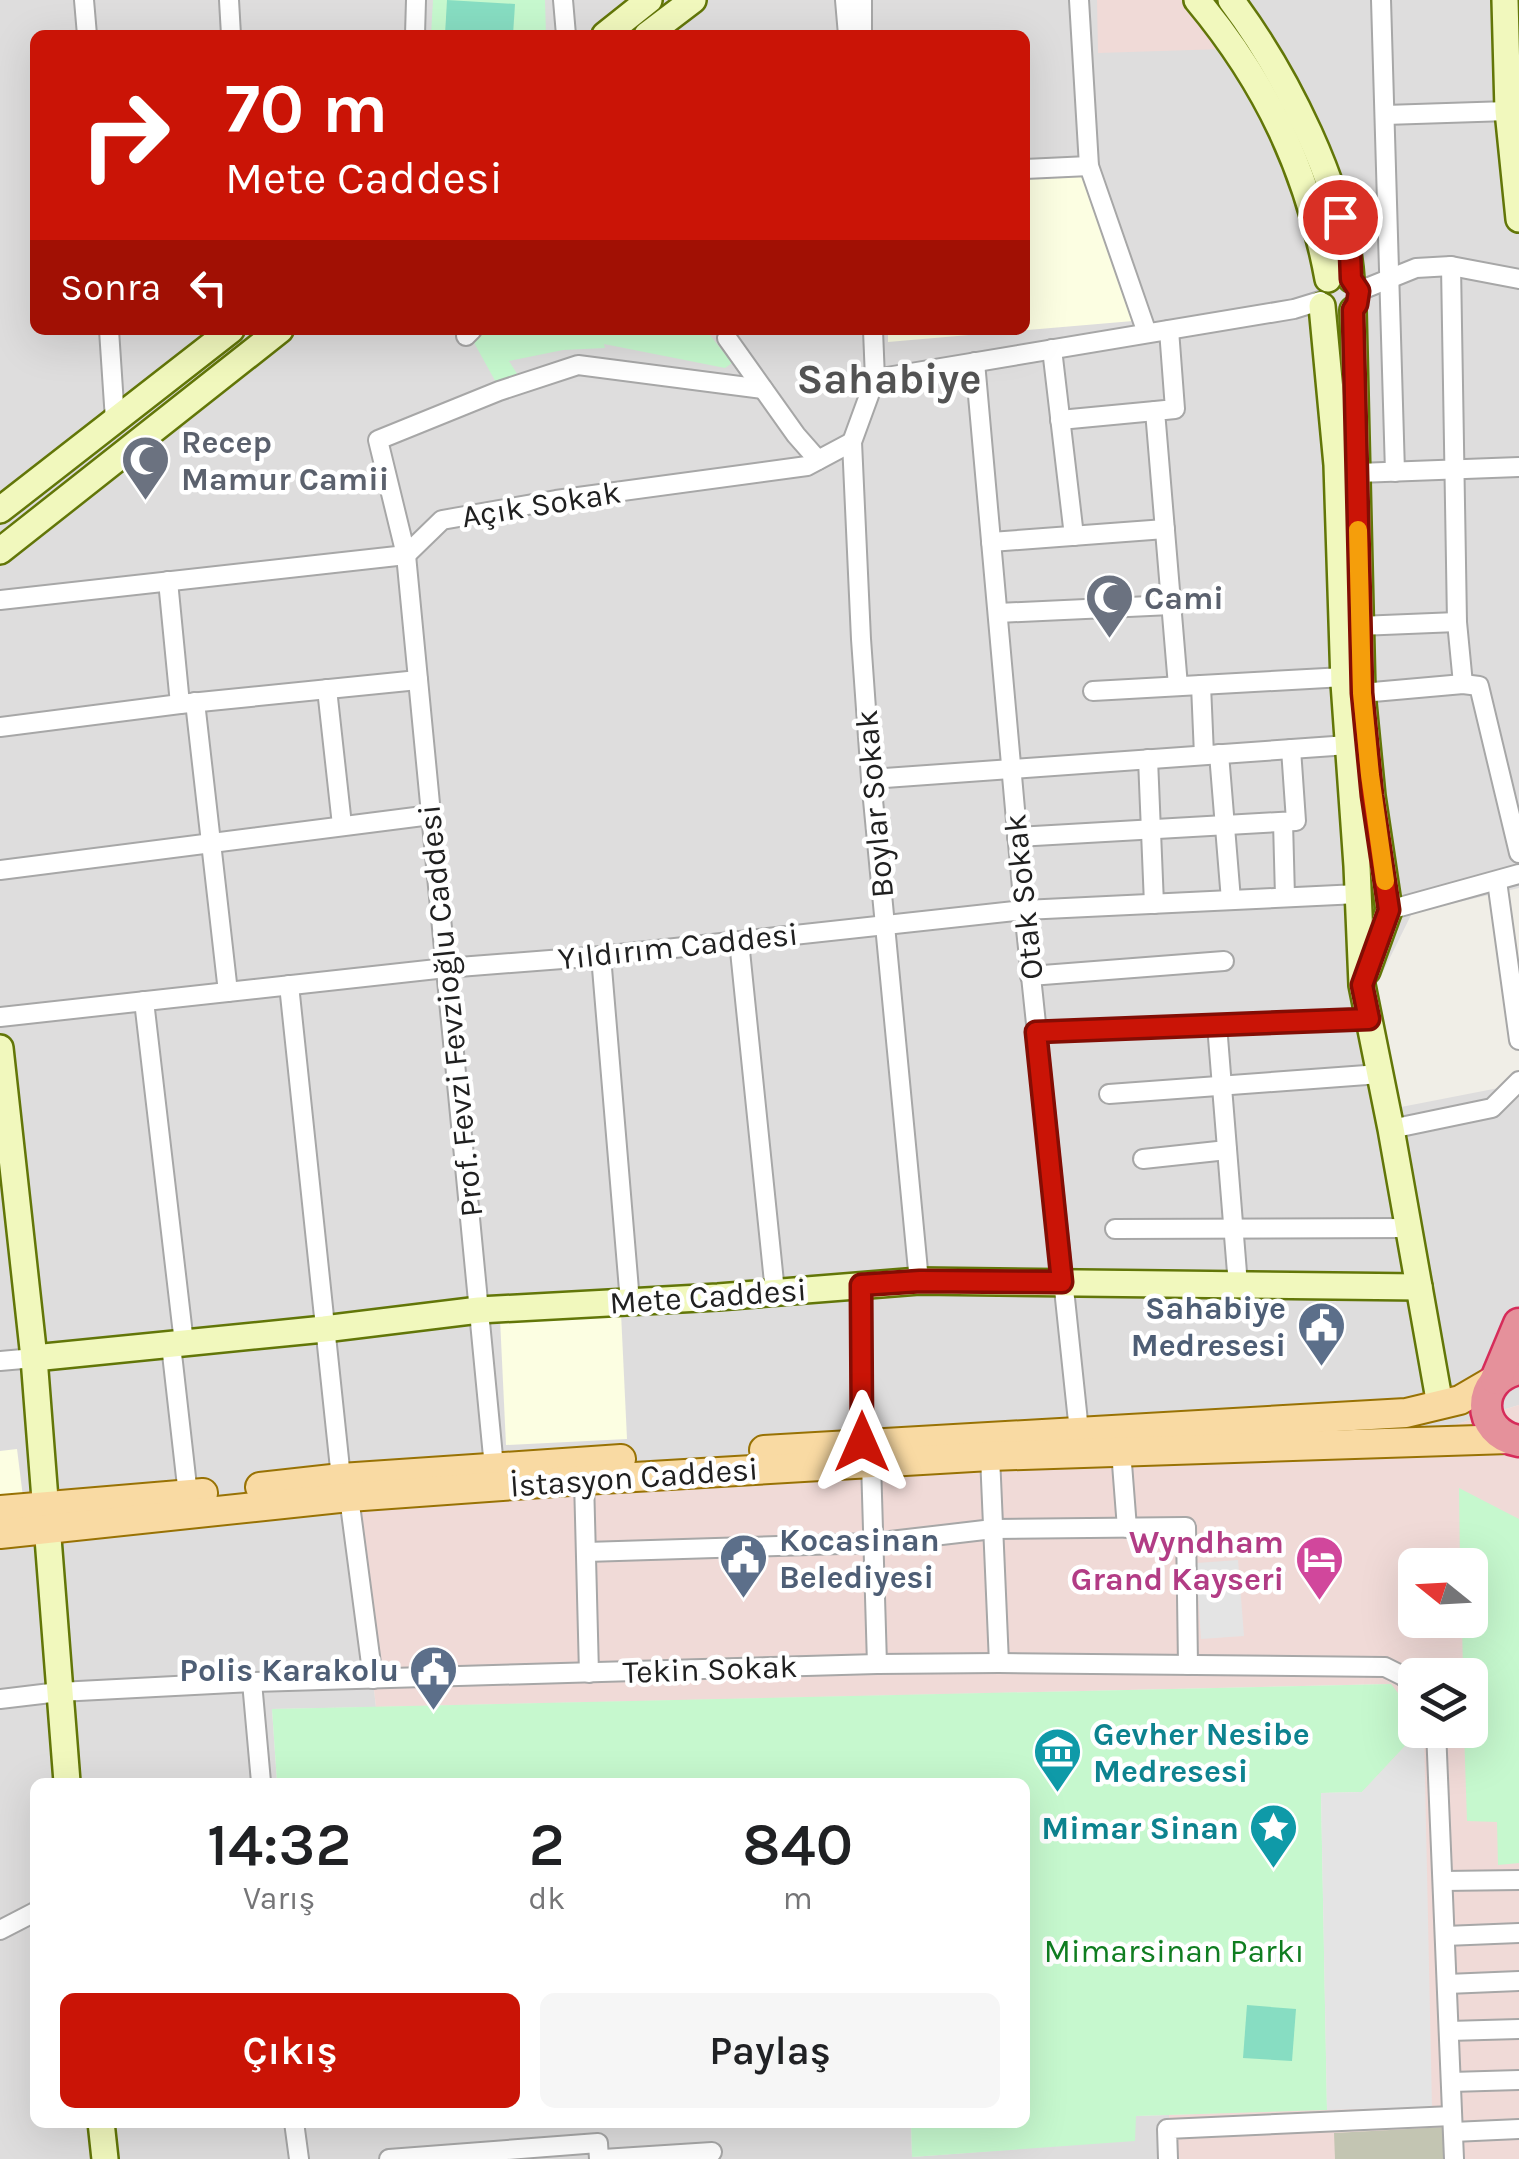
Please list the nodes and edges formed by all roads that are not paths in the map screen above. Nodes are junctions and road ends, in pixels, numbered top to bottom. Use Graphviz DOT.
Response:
graph roads {
  1 [pos="84,0"];
  2 [pos="229,0"];
  3 [pos="416,0"];
  4 [pos="563,0"];
  5 [pos="649,0"];
  6 [pos="693,0"];
  7 [pos="844,0"];
  8 [pos="862,0"];
  9 [pos="1079,0"];
  10 [pos="1197,0"];
  11 [pos="1231,0"];
  12 [pos="1380,0"];
  13 [pos="1505,0"];
  14 [pos="87,30"];
  15 [pos="231,30"];
  16 [pos="415,30"];
  17 [pos="566,30"];
  18 [pos="611,30"];
  19 [pos="654,30"];
  20 [pos="847,30"];
  21 [pos="862,30"];
  22 [pos="1513,36"];
  23 [pos="1508,111"];
  24 [pos="1386,115"];
  25 [pos="1089,166"];
  26 [pos="1030,169"];
  27 [pos="1519,219"];
  28 [pos="1451,266"];
  29 [pos="1390,278"];
  30 [pos="1519,279"];
  31 [pos="1339,294"];
  32 [pos="1168,330"];
  33 [pos="1147,333"];
  34 [pos="109,335"];
  35 [pos="225,335"];
  36 [pos="274,335"];
  37 [pos="873,335"];
  38 [pos="727,338"];
  39 [pos="1052,349"];
  40 [pos="975,362"];
  41 [pos="875,378"];
  42 [pos="763,388"];
  43 [pos="1155,411"];
  44 [pos="115,420"];
  45 [pos="1060,420"];
  46 [pos="852,442"];
  47 [pos="818,460"];
  48 [pos="1519,467"];
  49 [pos="1454,469"];
  50 [pos="1395,472"];
  51 [pos="1358,473"];
  52 [pos="0,510"];
  53 [pos="1165,529"];
  54 [pos="1074,536"];
  55 [pos="991,542"];
  56 [pos="0,552"];
  57 [pos="406,555"];
  58 [pos="168,581"];
  59 [pos="0,600"];
  60 [pos="1171,604"];
  61 [pos="998,613"];
  62 [pos="1457,622"];
  63 [pos="1359,626"];
  64 [pos="418,680"];
  65 [pos="1463,684"];
  66 [pos="1201,685"];
  67 [pos="1353,685"];
  68 [pos="1178,686"];
  69 [pos="327,689"];
  70 [pos="1094,691"];
  71 [pos="188,703"];
  72 [pos="0,727"];
  73 [pos="1348,745"];
  74 [pos="1291,749"];
  75 [pos="1212,754"];
  76 [pos="1148,758"];
  77 [pos="1010,768"];
  78 [pos="871,779"];
  79 [pos="431,815"];
  80 [pos="1283,822"];
  81 [pos="342,825"];
  82 [pos="1225,826"];
  83 [pos="1150,830"];
  84 [pos="1017,838"];
  85 [pos="212,842"];
  86 [pos="1519,853"];
  87 [pos="0,870"];
  88 [pos="1519,874"];
  89 [pos="1497,880"];
  90 [pos="1358,894"];
  91 [pos="1285,898"];
  92 [pos="1231,900"];
  93 [pos="1154,904"];
  94 [pos="1024,910"];
  95 [pos="1389,910"];
  96 [pos="884,924"];
  97 [pos="740,940"];
  98 [pos="601,956"];
  99 [pos="1224,961"];
  100 [pos="446,968"];
  101 [pos="1030,976"];
  102 [pos="289,985"];
  103 [pos="1362,985"];
  104 [pos="228,992"];
  105 [pos="144,1001"];
  106 [pos="0,1017"];
  107 [pos="1369,1019"];
  108 [pos="1217,1025"];
  109 [pos="1036,1032"];
  110 [pos="1519,1040"];
  111 [pos="0,1048"];
  112 [pos="1380,1074"];
  113 [pos="1519,1081"];
  114 [pos="1222,1086"];
  115 [pos="1109,1094"];
  116 [pos="1391,1128"];
  117 [pos="1228,1150"];
  118 [pos="1143,1159"];
  119 [pos="1234,1228"];
  120 [pos="1409,1228"];
  121 [pos="1115,1229"];
  122 [pos="920,1281"];
  123 [pos="1062,1282"];
  124 [pos="1238,1284"];
  125 [pos="861,1285"];
  126 [pos="1420,1287"];
  127 [pos="776,1292"];
  128 [pos="630,1302"];
  129 [pos="479,1310"];
  130 [pos="1519,1324"];
  131 [pos="324,1329"];
  132 [pos="177,1344"];
  133 [pos="34,1358"];
  134 [pos="0,1362"];
  135 [pos="1508,1374"];
  136 [pos="1440,1406"];
  137 [pos="1079,1431"];
  138 [pos="1516,1442"];
  139 [pos="1121,1451"];
  140 [pos="867,1452"];
  141 [pos="990,1456"];
  142 [pos="494,1467"];
  143 [pos="584,1480"];
  144 [pos="345,1487"];
  145 [pos="188,1495"];
  146 [pos="0,1510"];
  147 [pos="45,1518"];
  148 [pos="1127,1528"];
  149 [pos="993,1530"];
  150 [pos="0,1534"];
  151 [pos="874,1543"];
  152 [pos="586,1552"];
  153 [pos="999,1663"];
  154 [pos="877,1664"];
  155 [pos="1188,1665"];
  156 [pos="590,1673"];
  157 [pos="1398,1674"];
  158 [pos="373,1679"];
  159 [pos="252,1682"];
  160 [pos="59,1692"];
  161 [pos="0,1699"];
  162 [pos="1437,1748"];
  163 [pos="67,1778"];
  164 [pos="261,1778"];
  165 [pos="1519,1880"];
  166 [pos="1443,1881"];
  167 [pos="30,1915"];
  168 [pos="0,1930"];
  169 [pos="1519,1933"];
  170 [pos="1445,1936"];
  171 [pos="1519,1981"];
  172 [pos="1447,1984"];
  173 [pos="1519,2029"];
  174 [pos="1449,2031"];
  175 [pos="1519,2080"];
  176 [pos="1451,2082"];
  177 [pos="1453,2124"];
  178 [pos="102,2128"];
  179 [pos="295,2128"];
  180 [pos="1519,2129"];
  181 [pos="712,2152"];
  182 [pos="600,2154"];
  183 [pos="436,2157"];
  184 [pos="105,2159"];
  185 [pos="299,2159"];
  186 [pos="388,2159"];
  187 [pos="1168,2159"];
  188 [pos="1454,2159"];
  1 -- 14 [label="street"];
  2 -- 15 [label="street"];
  3 -- 16 [label="street"];
  4 -- 17 [label="street"];
  5 -- 18 [label="street"];
  6 -- 19 [label="street"];
  7 -- 20 [label="street"];
  8 -- 21 [label="street"];
  9 -- 25 [label="street"];
  10 -- 31 [label="street"];
  11 -- 31 [label="street"];
  12 -- 24 [label="street"];
  13 -- 22 [label="street"];
  22 -- 23 [label="street"];
  23 -- 24 [label="street"];
  23 -- 27 [label="street"];
  24 -- 29 [label="street"];
  25 -- 26 [label="street"];
  25 -- 33 [label="street"];
  28 -- 29 [label="street"];
  28 -- 30 [label="street"];
  28 -- 49 [label="street"];
  29 -- 31 [label="street"];
  29 -- 50 [label="street"];
  31 -- 32 [label="street"];
  31 -- 51 [label="street"];
  31 -- 67 [label="street"];
  32 -- 33 [label="street"];
  32 -- 43 [label="street"];
  33 -- 39 [label="street"];
  34 -- 44 [label="street"];
  35 -- 44 [label="street"];
  36 -- 56 [label="street"];
  37 -- 41 [label="street, Boylar Sokak"];
  38 -- 42 [label="street"];
  39 -- 40 [label="street"];
  39 -- 45 [label="street"];
  40 -- 41 [label="street"];
  40 -- 55 [label="street, Otak Sokak"];
  41 -- 46 [label="street, Boylar Sokak"];
  42 -- 47 [label="street"];
  42 -- 57 [label="street, Prof. Fevzi Fevzioğlu Caddesi"];
  43 -- 45 [label="street"];
  43 -- 53 [label="street"];
  44 -- 52 [label="street"];
  45 -- 54 [label="street"];
  46 -- 47 [label="street, Açık Sokak"];
  46 -- 78 [label="street, Boylar Sokak"];
  47 -- 57 [label="street, Açık Sokak"];
  48 -- 49 [label="street"];
  49 -- 50 [label="street"];
  49 -- 62 [label="street"];
  50 -- 51 [label="street"];
  51 -- 63 [label="street"];
  53 -- 54 [label="street"];
  53 -- 60 [label="street"];
  54 -- 55 [label="street"];
  55 -- 61 [label="street, Otak Sokak"];
  57 -- 58 [label="street"];
  57 -- 64 [label="street, Prof. Fevzi Fevzioğlu Caddesi"];
  58 -- 59 [label="street"];
  58 -- 71 [label="street"];
  60 -- 61 [label="street"];
  60 -- 68 [label="street"];
  61 -- 77 [label="street, Otak Sokak"];
  62 -- 63 [label="street"];
  62 -- 65 [label="street"];
  63 -- 67 [label="street"];
  64 -- 69 [label="street"];
  64 -- 79 [label="street, Prof. Fevzi Fevzioğlu Caddesi"];
  65 -- 67 [label="street"];
  65 -- 86 [label="street"];
  66 -- 67 [label="street"];
  66 -- 68 [label="street"];
  66 -- 75 [label="street"];
  67 -- 73 [label="street"];
  67 -- 95 [label="street"];
  68 -- 70 [label="street"];
  69 -- 71 [label="street"];
  69 -- 81 [label="street"];
  71 -- 72 [label="street"];
  71 -- 85 [label="street"];
  73 -- 74 [label="street"];
  73 -- 90 [label="street"];
  74 -- 75 [label="street"];
  74 -- 80 [label="street"];
  75 -- 76 [label="street"];
  75 -- 82 [label="street"];
  76 -- 77 [label="street"];
  76 -- 83 [label="street"];
  77 -- 78 [label="street"];
  77 -- 84 [label="street, Otak Sokak"];
  78 -- 96 [label="street, Boylar Sokak"];
  79 -- 81 [label="street"];
  79 -- 100 [label="street, Prof. Fevzi Fevzioğlu Caddesi"];
  80 -- 82 [label="street"];
  80 -- 91 [label="street"];
  81 -- 85 [label="street"];
  82 -- 83 [label="street"];
  82 -- 92 [label="street"];
  83 -- 84 [label="street"];
  83 -- 93 [label="street"];
  84 -- 94 [label="street, Otak Sokak"];
  85 -- 87 [label="street"];
  85 -- 104 [label="street"];
  88 -- 89 [label="street"];
  89 -- 95 [label="street"];
  89 -- 110 [label="street"];
  90 -- 91 [label="street, Yıldırım Caddesi"];
  90 -- 103 [label="street"];
  91 -- 92 [label="street, Yıldırım Caddesi"];
  92 -- 93 [label="street, Yıldırım Caddesi"];
  93 -- 94 [label="street, Yıldırım Caddesi"];
  94 -- 96 [label="street, Yıldırım Caddesi"];
  94 -- 101 [label="street, Otak Sokak"];
  95 -- 103 [label="street"];
  96 -- 97 [label="street, Yıldırım Caddesi"];
  96 -- 122 [label="street, Boylar Sokak"];
  97 -- 98 [label="street, Yıldırım Caddesi"];
  97 -- 127 [label="street"];
  98 -- 100 [label="street, Yıldırım Caddesi"];
  98 -- 128 [label="street"];
  99 -- 101 [label="street"];
  100 -- 102 [label="street, Yıldırım Caddesi"];
  100 -- 129 [label="street, Prof. Fevzi Fevzioğlu Caddesi"];
  101 -- 109 [label="street, Otak Sokak"];
  102 -- 104 [label="street, Yıldırım Caddesi"];
  102 -- 131 [label="street"];
  103 -- 107 [label="street"];
  104 -- 105 [label="street, Yıldırım Caddesi"];
  105 -- 106 [label="street, Yıldırım Caddesi"];
  105 -- 132 [label="street"];
  107 -- 108 [label="street"];
  107 -- 112 [label="street"];
  108 -- 109 [label="street"];
  108 -- 114 [label="street"];
  109 -- 123 [label="street, Otak Sokak"];
  111 -- 133 [label="street"];
  112 -- 114 [label="street"];
  112 -- 116 [label="street"];
  113 -- 116 [label="street"];
  114 -- 115 [label="street"];
  114 -- 117 [label="street"];
  116 -- 120 [label="street"];
  117 -- 118 [label="street"];
  117 -- 119 [label="street"];
  119 -- 120 [label="street"];
  119 -- 121 [label="street"];
  119 -- 124 [label="street"];
  120 -- 126 [label="street"];
  122 -- 123 [label="street, Mete Caddesi"];
  122 -- 125 [label="street, Mete Caddesi"];
  123 -- 124 [label="street, Mete Caddesi"];
  123 -- 137 [label="street, Otak Sokak"];
  124 -- 126 [label="street, Mete Caddesi"];
  125 -- 127 [label="street, Mete Caddesi"];
  125 -- 140 [label="street"];
  126 -- 136 [label="street"];
  127 -- 128 [label="street, Mete Caddesi"];
  128 -- 129 [label="street, Mete Caddesi"];
  129 -- 131 [label="street, Mete Caddesi"];
  129 -- 142 [label="street, Prof. Fevzi Fevzioğlu Caddesi"];
  130 -- 135 [label="highway"];
  131 -- 132 [label="street, Mete Caddesi"];
  131 -- 144 [label="street"];
  132 -- 133 [label="street, Mete Caddesi"];
  132 -- 145 [label="street"];
  133 -- 134 [label="street, Mete Caddesi"];
  133 -- 147 [label="street"];
  135 -- 136 [label="main road, İstasyon Caddesi"];
  135 -- 138 [label="highway"];
  136 -- 137 [label="main road, İstasyon Caddesi"];
  137 -- 140 [label="main road, İstasyon Caddesi"];
  138 -- 139 [label="main road, İstasyon Caddesi"];
  139 -- 141 [label="main road, İstasyon Caddesi"];
  139 -- 148 [label="street"];
  140 -- 141 [label="main road, İstasyon Caddesi"];
  140 -- 142 [label="main road, İstasyon Caddesi"];
  140 -- 143 [label="main road, İstasyon Caddesi"];
  140 -- 151 [label="street"];
  141 -- 149 [label="street"];
  142 -- 144 [label="main road, İstasyon Caddesi"];
  143 -- 144 [label="main road, İstasyon Caddesi"];
  143 -- 152 [label="street"];
  144 -- 145 [label="main road, İstasyon Caddesi"];
  144 -- 147 [label="main road, İstasyon Caddesi"];
  144 -- 158 [label="street"];
  145 -- 147 [label="main road, İstasyon Caddesi"];
  146 -- 147 [label="main road, İstasyon Caddesi"];
  147 -- 150 [label="main road, İstasyon Caddesi"];
  147 -- 160 [label="street"];
  148 -- 149 [label="street"];
  148 -- 155 [label="street"];
  149 -- 151 [label="street"];
  149 -- 153 [label="street"];
  151 -- 152 [label="street"];
  151 -- 154 [label="street"];
  152 -- 156 [label="street"];
  153 -- 154 [label="street, Tekin Sokak"];
  153 -- 155 [label="street, Tekin Sokak"];
  154 -- 156 [label="street, Tekin Sokak"];
  155 -- 157 [label="street, Tekin Sokak"];
  156 -- 158 [label="street, Tekin Sokak"];
  158 -- 159 [label="street, Tekin Sokak"];
  159 -- 160 [label="street, Tekin Sokak"];
  159 -- 164 [label="street"];
  160 -- 161 [label="street, Tekin Sokak"];
  160 -- 163 [label="street"];
  162 -- 166 [label="street"];
  165 -- 166 [label="street"];
  166 -- 170 [label="street"];
  167 -- 168 [label="street"];
  169 -- 170 [label="street"];
  170 -- 172 [label="street"];
  171 -- 172 [label="street"];
  172 -- 174 [label="street"];
  173 -- 174 [label="street"];
  174 -- 176 [label="street"];
  175 -- 176 [label="street"];
  176 -- 177 [label="street"];
  177 -- 180 [label="street"];
  177 -- 187 [label="street"];
  177 -- 188 [label="street"];
  178 -- 184 [label="street"];
  179 -- 185 [label="street"];
  181 -- 182 [label="street"];
  182 -- 183 [label="street"];
  183 -- 186 [label="street"];
}
